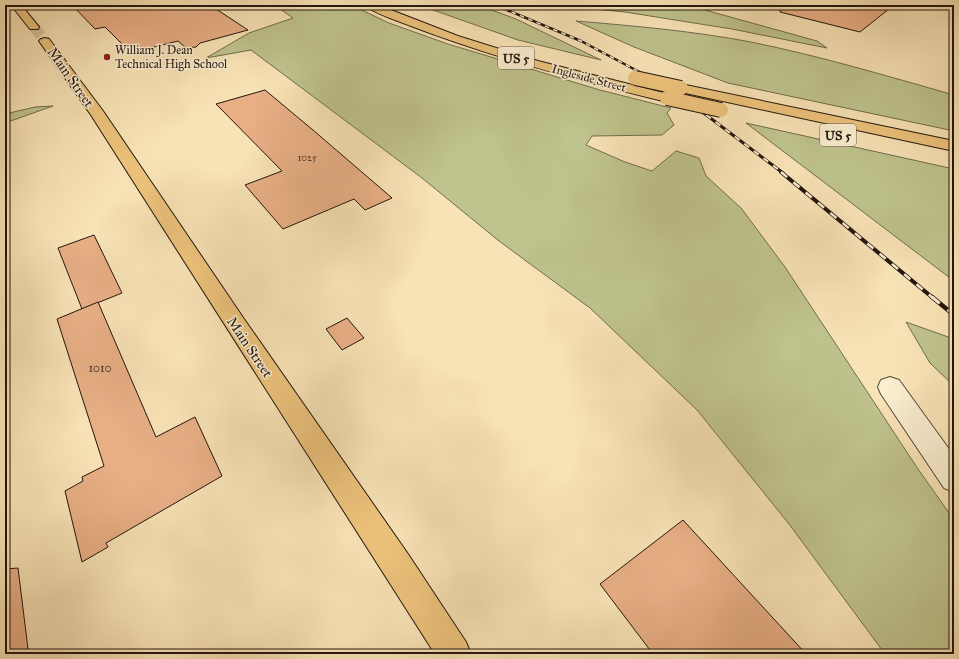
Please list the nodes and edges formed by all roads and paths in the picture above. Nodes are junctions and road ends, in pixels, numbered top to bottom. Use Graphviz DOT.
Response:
graph roads {
  1 [pos="16,5"];
  2 [pos="370,5"];
  3 [pos="393,5"];
  4 [pos="549,56"];
  5 [pos="631,77"];
  6 [pos="950,152"];
  7 [pos="890,387"];
  8 [pos="954,479"];
  9 [pos="454,654"];
  1 -- 9 [label="main road, Main Street"];
  2 -- 6 [label="main road, Ingleside Street / US 5, bridge"];
  3 -- 4 [label="main road, Ingleside Street / US 5"];
  5 -- 6 [label="main road, Ingleside Street / US 5, bridge"];
  7 -- 8 [label="street"];
}
